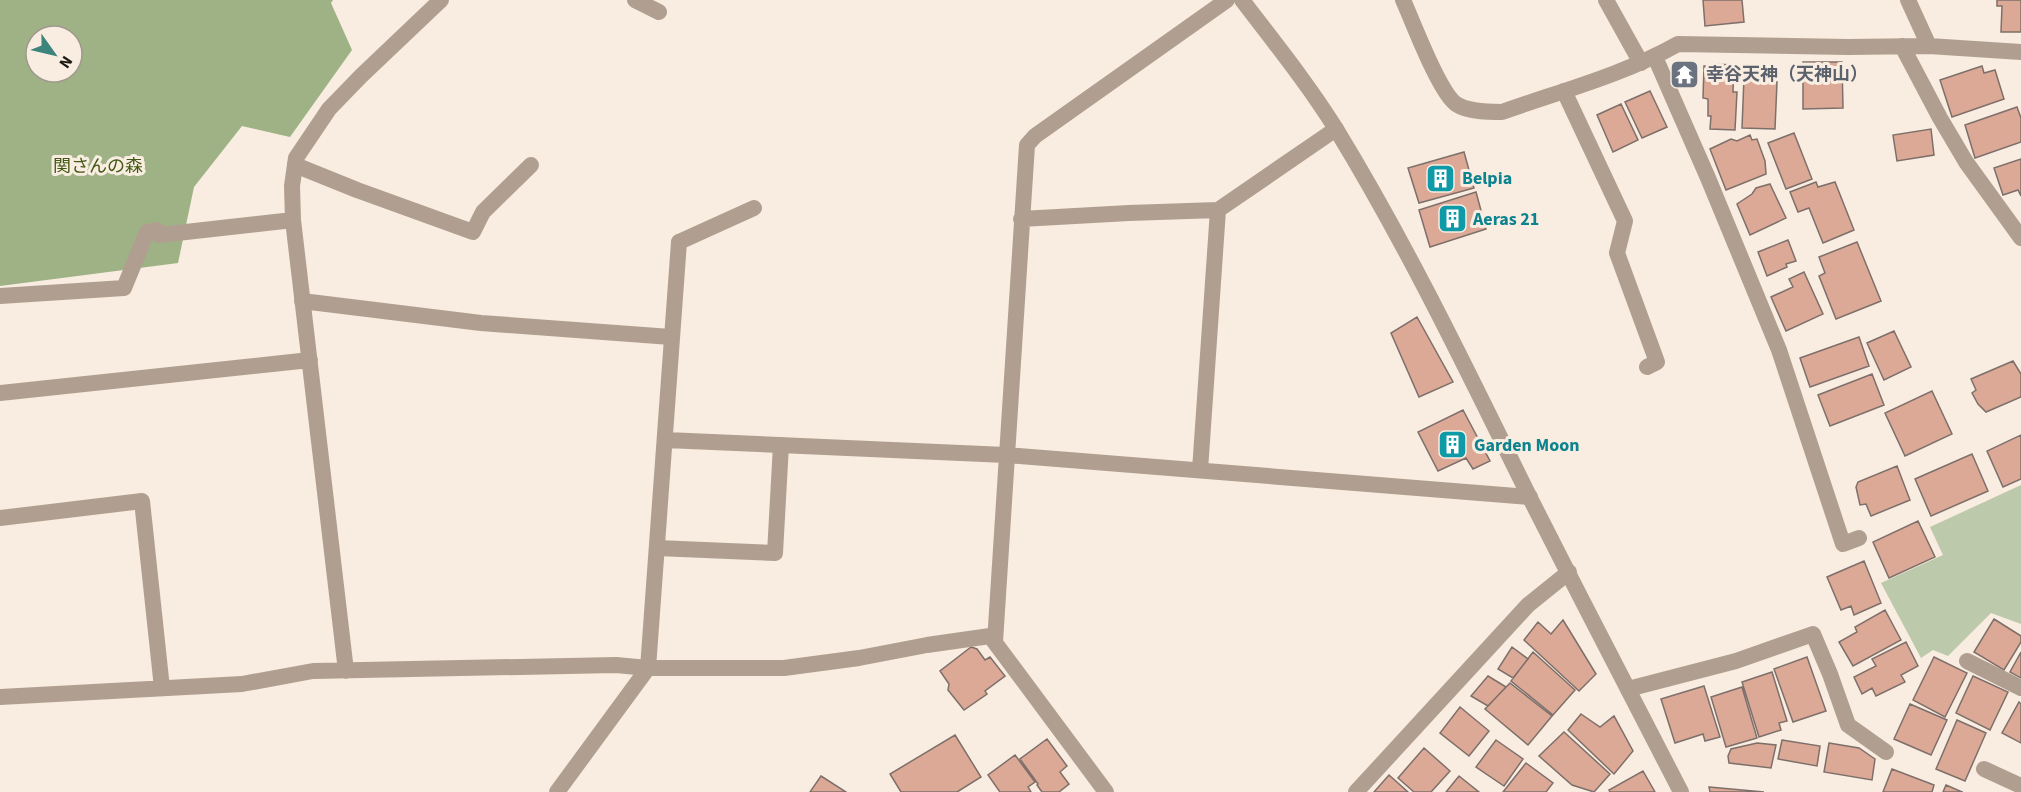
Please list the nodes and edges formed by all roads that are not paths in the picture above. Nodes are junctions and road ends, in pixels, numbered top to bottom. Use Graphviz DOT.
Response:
graph roads {
  1 [pos="441,0"];
  2 [pos="636,0"];
  3 [pos="1227,0"];
  4 [pos="1242,0"];
  5 [pos="1403,0"];
  6 [pos="1606,0"];
  7 [pos="1908,0"];
  8 [pos="659,12"];
  9 [pos="1902,46"];
  10 [pos="1929,46"];
  11 [pos="2021,52"];
  12 [pos="1648,60"];
  13 [pos="1564,90"];
  14 [pos="1336,129"];
  15 [pos="295,165"];
  16 [pos="531,165"];
  17 [pos="754,208"];
  18 [pos="1218,210"];
  19 [pos="1021,219"];
  20 [pos="293,220"];
  21 [pos="2021,238"];
  22 [pos="0,296"];
  23 [pos="302,302"];
  24 [pos="671,337"];
  25 [pos="310,360"];
  26 [pos="1647,367"];
  27 [pos="0,393"];
  28 [pos="666,440"];
  29 [pos="781,445"];
  30 [pos="1006,455"];
  31 [pos="1200,470"];
  32 [pos="1530,497"];
  33 [pos="0,518"];
  34 [pos="1858,538"];
  35 [pos="657,548"];
  36 [pos="1569,572"];
  37 [pos="995,642"];
  38 [pos="1967,661"];
  39 [pos="648,668"];
  40 [pos="346,671"];
  41 [pos="162,688"];
  42 [pos="2021,688"];
  43 [pos="1628,689"];
  44 [pos="0,697"];
  45 [pos="1886,752"];
  46 [pos="1984,769"];
  47 [pos="2021,786"];
  48 [pos="1099,789"];
  49 [pos="557,792"];
  50 [pos="1356,792"];
  51 [pos="1682,792"];
  1 -- 15 [label="street"];
  2 -- 8 [label="street"];
  3 -- 19 [label="street"];
  4 -- 14 [label="street"];
  5 -- 13 [label="street"];
  6 -- 12 [label="street"];
  7 -- 10 [label="street"];
  9 -- 10 [label="street"];
  9 -- 12 [label="street"];
  9 -- 21 [label="street"];
  10 -- 11 [label="street"];
  12 -- 13 [label="street"];
  12 -- 34 [label="street"];
  13 -- 26 [label="street"];
  14 -- 18 [label="street"];
  14 -- 32 [label="street"];
  15 -- 16 [label="street"];
  15 -- 20 [label="street"];
  17 -- 24 [label="street"];
  18 -- 19 [label="street"];
  18 -- 31 [label="street"];
  19 -- 30 [label="street"];
  20 -- 22 [label="street"];
  20 -- 23 [label="street"];
  23 -- 24 [label="street"];
  23 -- 25 [label="street"];
  24 -- 28 [label="street"];
  25 -- 27 [label="street"];
  25 -- 40 [label="street"];
  28 -- 29 [label="street"];
  28 -- 35 [label="street"];
  29 -- 30 [label="street"];
  29 -- 35 [label="street"];
  30 -- 31 [label="street"];
  30 -- 37 [label="street"];
  31 -- 32 [label="street"];
  32 -- 36 [label="street"];
  33 -- 41 [label="street"];
  35 -- 39 [label="street"];
  36 -- 43 [label="street"];
  36 -- 50 [label="street"];
  37 -- 39 [label="street"];
  37 -- 48 [label="street"];
  38 -- 42 [label="street"];
  39 -- 40 [label="street"];
  39 -- 49 [label="street"];
  40 -- 41 [label="street"];
  41 -- 44 [label="street"];
  43 -- 45 [label="street"];
  43 -- 51 [label="street"];
  46 -- 47 [label="street"];
}
